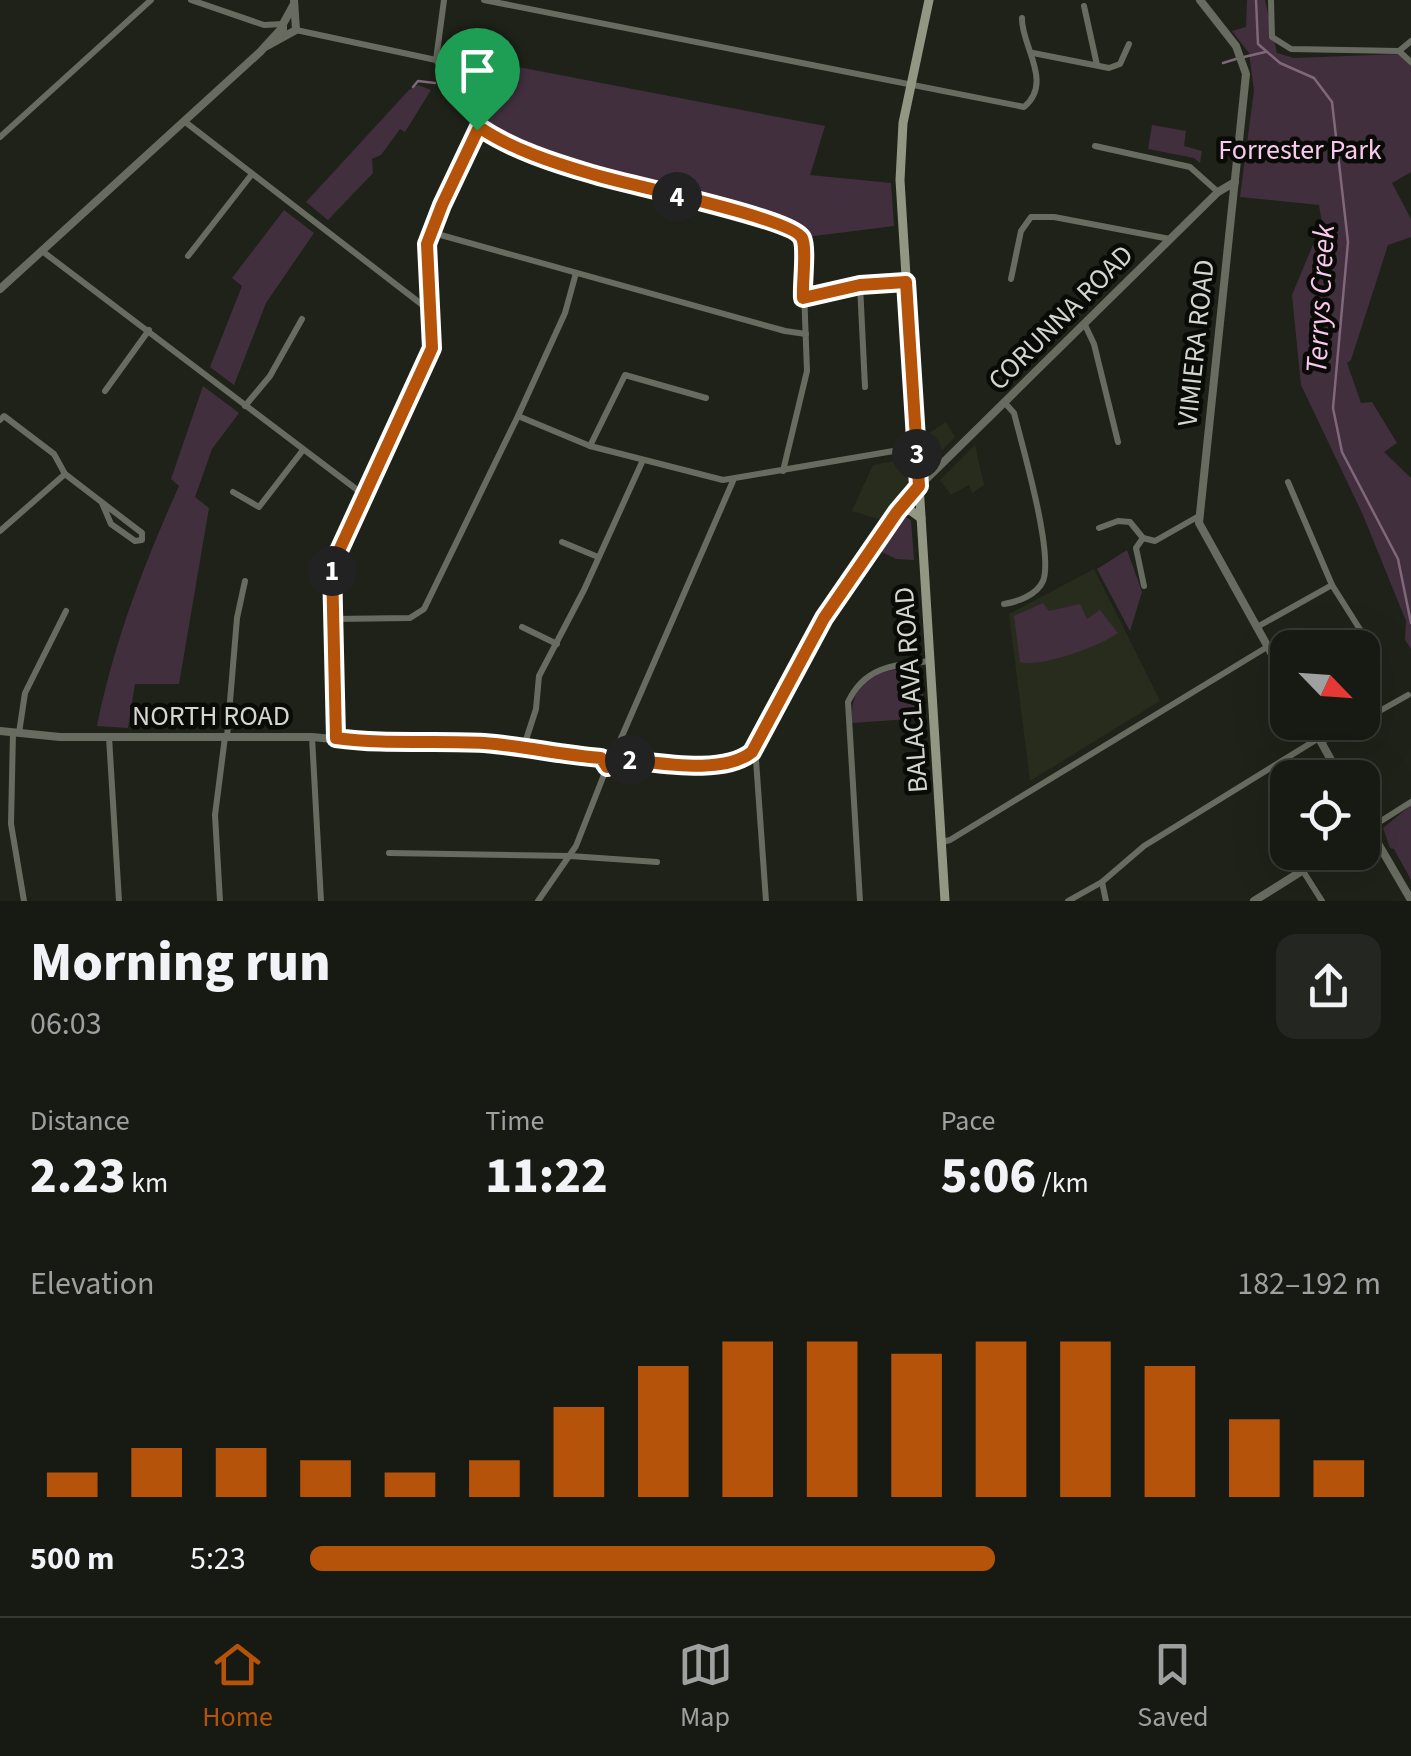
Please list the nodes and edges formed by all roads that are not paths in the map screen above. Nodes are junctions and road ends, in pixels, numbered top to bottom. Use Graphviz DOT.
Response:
graph roads {
  1 [pos="151,0"];
  2 [pos="191,0"];
  3 [pos="444,0"];
  4 [pos="484,0"];
  5 [pos="929,0"];
  6 [pos="1200,0"];
  7 [pos="1271,0"];
  8 [pos="294,2"];
  9 [pos="1084,6"];
  10 [pos="1022,18"];
  11 [pos="264,24"];
  12 [pos="288,27"];
  13 [pos="1411,41"];
  14 [pos="268,42"];
  15 [pos="1129,44"];
  16 [pos="1399,50"];
  17 [pos="1033,54"];
  18 [pos="436,60"];
  19 [pos="1411,62"];
  20 [pos="1096,65"];
  21 [pos="911,86"];
  22 [pos="184,121"];
  23 [pos="479,127"];
  24 [pos="0,138"];
  25 [pos="1095,146"];
  26 [pos="252,174"];
  27 [pos="1235,182"];
  28 [pos="1218,192"];
  29 [pos="430,232"];
  30 [pos="1170,239"];
  31 [pos="42,251"];
  32 [pos="188,256"];
  33 [pos="576,273"];
  34 [pos="1010,278"];
  35 [pos="906,282"];
  36 [pos="860,285"];
  37 [pos="0,289"];
  38 [pos="803,298"];
  39 [pos="430,310"];
  40 [pos="302,319"];
  41 [pos="1085,325"];
  42 [pos="149,330"];
  43 [pos="806,334"];
  44 [pos="865,387"];
  45 [pos="105,391"];
  46 [pos="706,398"];
  47 [pos="1005,403"];
  48 [pos="246,406"];
  49 [pos="518,416"];
  50 [pos="2,418"];
  51 [pos="1118,442"];
  52 [pos="590,446"];
  53 [pos="917,448"];
  54 [pos="303,450"];
  55 [pos="643,460"];
  56 [pos="783,471"];
  57 [pos="65,474"];
  58 [pos="733,481"];
  59 [pos="1288,482"];
  60 [pos="919,486"];
  61 [pos="234,492"];
  62 [pos="364,495"];
  63 [pos="102,503"];
  64 [pos="897,512"];
  65 [pos="1198,516"];
  66 [pos="921,518"];
  67 [pos="1100,528"];
  68 [pos="0,531"];
  69 [pos="1143,538"];
  70 [pos="562,542"];
  71 [pos="598,557"];
  72 [pos="244,581"];
  73 [pos="1332,585"];
  74 [pos="1144,586"];
  75 [pos="1004,604"];
  76 [pos="66,610"];
  77 [pos="332,618"];
  78 [pos="522,627"];
  79 [pos="1256,627"];
  80 [pos="1360,630"];
  81 [pos="557,644"];
  82 [pos="1267,647"];
  83 [pos="1270,652"];
  84 [pos="930,661"];
  85 [pos="1408,696"];
  86 [pos="1380,711"];
  87 [pos="0,731"];
  88 [pos="16,732"];
  89 [pos="109,738"];
  90 [pos="226,738"];
  91 [pos="312,738"];
  92 [pos="336,738"];
  93 [pos="1320,740"];
  94 [pos="524,746"];
  95 [pos="752,752"];
  96 [pos="617,755"];
  97 [pos="601,758"];
  98 [pos="1331,760"];
  99 [pos="607,767"];
  100 [pos="1411,802"];
  101 [pos="1380,822"];
  102 [pos="942,842"];
  103 [pos="389,852"];
  104 [pos="1380,852"];
  105 [pos="570,856"];
  106 [pos="656,862"];
  107 [pos="1304,871"];
  108 [pos="1102,882"];
  109 [pos="1411,900"];
  110 [pos="24,901"];
  111 [pos="119,901"];
  112 [pos="220,901"];
  113 [pos="321,901"];
  114 [pos="538,901"];
  115 [pos="766,901"];
  116 [pos="860,901"];
  117 [pos="945,901"];
  118 [pos="1068,901"];
  119 [pos="1106,901"];
  120 [pos="1254,901"];
  121 [pos="1322,901"];
  1 -- 24 [label="street"];
  2 -- 11 [label="street"];
  3 -- 18 [label="street"];
  4 -- 21 [label="street"];
  5 -- 21 [label="main road, BALACLAVA ROAD"];
  6 -- 27 [label="street, VIMIERA ROAD"];
  7 -- 16 [label="street"];
  8 -- 12 [label="street"];
  9 -- 20 [label="street"];
  10 -- 17 [label="street"];
  11 -- 12 [label="street"];
  11 -- 14 [label="street"];
  12 -- 14 [label="street"];
  12 -- 18 [label="street"];
  13 -- 16 [label="street"];
  14 -- 22 [label="street"];
  15 -- 20 [label="street"];
  16 -- 19 [label="street"];
  17 -- 20 [label="street"];
  17 -- 21 [label="street"];
  18 -- 23 [label="street"];
  21 -- 35 [label="main road, BALACLAVA ROAD"];
  22 -- 26 [label="street"];
  22 -- 31 [label="street"];
  23 -- 29 [label="street"];
  23 -- 38 [label="street"];
  25 -- 28 [label="street"];
  26 -- 32 [label="street"];
  26 -- 39 [label="street"];
  27 -- 28 [label="street, CORUNNA ROAD"];
  27 -- 65 [label="street, VIMIERA ROAD"];
  28 -- 30 [label="street, CORUNNA ROAD"];
  29 -- 33 [label="street"];
  29 -- 39 [label="street"];
  30 -- 34 [label="street"];
  30 -- 41 [label="street, CORUNNA ROAD"];
  31 -- 37 [label="street"];
  31 -- 42 [label="street"];
  33 -- 43 [label="street"];
  33 -- 49 [label="street"];
  35 -- 36 [label="street"];
  35 -- 53 [label="main road, BALACLAVA ROAD"];
  36 -- 38 [label="street"];
  36 -- 44 [label="street"];
  38 -- 43 [label="street"];
  39 -- 62 [label="street"];
  40 -- 48 [label="street"];
  41 -- 47 [label="street, CORUNNA ROAD"];
  41 -- 51 [label="street"];
  42 -- 45 [label="street"];
  42 -- 48 [label="street"];
  43 -- 56 [label="street"];
  46 -- 52 [label="street"];
  47 -- 60 [label="street, CORUNNA ROAD"];
  47 -- 75 [label="street"];
  48 -- 54 [label="street"];
  49 -- 52 [label="street"];
  49 -- 77 [label="street"];
  50 -- 57 [label="street"];
  52 -- 55 [label="street"];
  53 -- 56 [label="street"];
  53 -- 60 [label="main road, BALACLAVA ROAD"];
  54 -- 61 [label="street"];
  54 -- 62 [label="street"];
  55 -- 58 [label="street"];
  55 -- 71 [label="street"];
  56 -- 58 [label="street"];
  57 -- 63 [label="street"];
  57 -- 68 [label="street"];
  58 -- 96 [label="street"];
  59 -- 73 [label="street"];
  60 -- 64 [label="street"];
  60 -- 66 [label="main road, BALACLAVA ROAD"];
  62 -- 77 [label="street"];
  63 -- 63 [label="street"];
  64 -- 66 [label="main road"];
  64 -- 95 [label="street"];
  65 -- 69 [label="street"];
  65 -- 79 [label="street"];
  66 -- 84 [label="main road, BALACLAVA ROAD"];
  67 -- 69 [label="street"];
  69 -- 74 [label="street"];
  70 -- 71 [label="street"];
  71 -- 81 [label="street"];
  72 -- 90 [label="street"];
  73 -- 79 [label="street"];
  73 -- 80 [label="street"];
  76 -- 88 [label="street"];
  77 -- 92 [label="street"];
  78 -- 81 [label="street"];
  79 -- 82 [label="street"];
  81 -- 94 [label="street"];
  82 -- 83 [label="street"];
  82 -- 102 [label="street"];
  84 -- 102 [label="main road, BALACLAVA ROAD"];
  84 -- 116 [label="street"];
  85 -- 86 [label="street"];
  87 -- 88 [label="street, NORTH ROAD"];
  88 -- 89 [label="street, NORTH ROAD"];
  88 -- 110 [label="street"];
  89 -- 90 [label="street, NORTH ROAD"];
  89 -- 111 [label="street"];
  90 -- 91 [label="street, NORTH ROAD"];
  90 -- 112 [label="street"];
  91 -- 92 [label="street, NORTH ROAD"];
  91 -- 113 [label="street"];
  92 -- 94 [label="street, NORTH ROAD"];
  93 -- 98 [label="street"];
  93 -- 108 [label="street"];
  94 -- 97 [label="street, NORTH ROAD"];
  95 -- 96 [label="street"];
  95 -- 115 [label="street"];
  96 -- 97 [label="street"];
  96 -- 99 [label="street"];
  97 -- 99 [label="street"];
  99 -- 105 [label="street"];
  100 -- 101 [label="street"];
  102 -- 117 [label="main road, BALACLAVA ROAD"];
  103 -- 105 [label="street"];
  104 -- 109 [label="street"];
  105 -- 106 [label="street"];
  105 -- 114 [label="street"];
  107 -- 120 [label="street"];
  107 -- 121 [label="street"];
  108 -- 118 [label="street"];
  108 -- 119 [label="street"];
}
